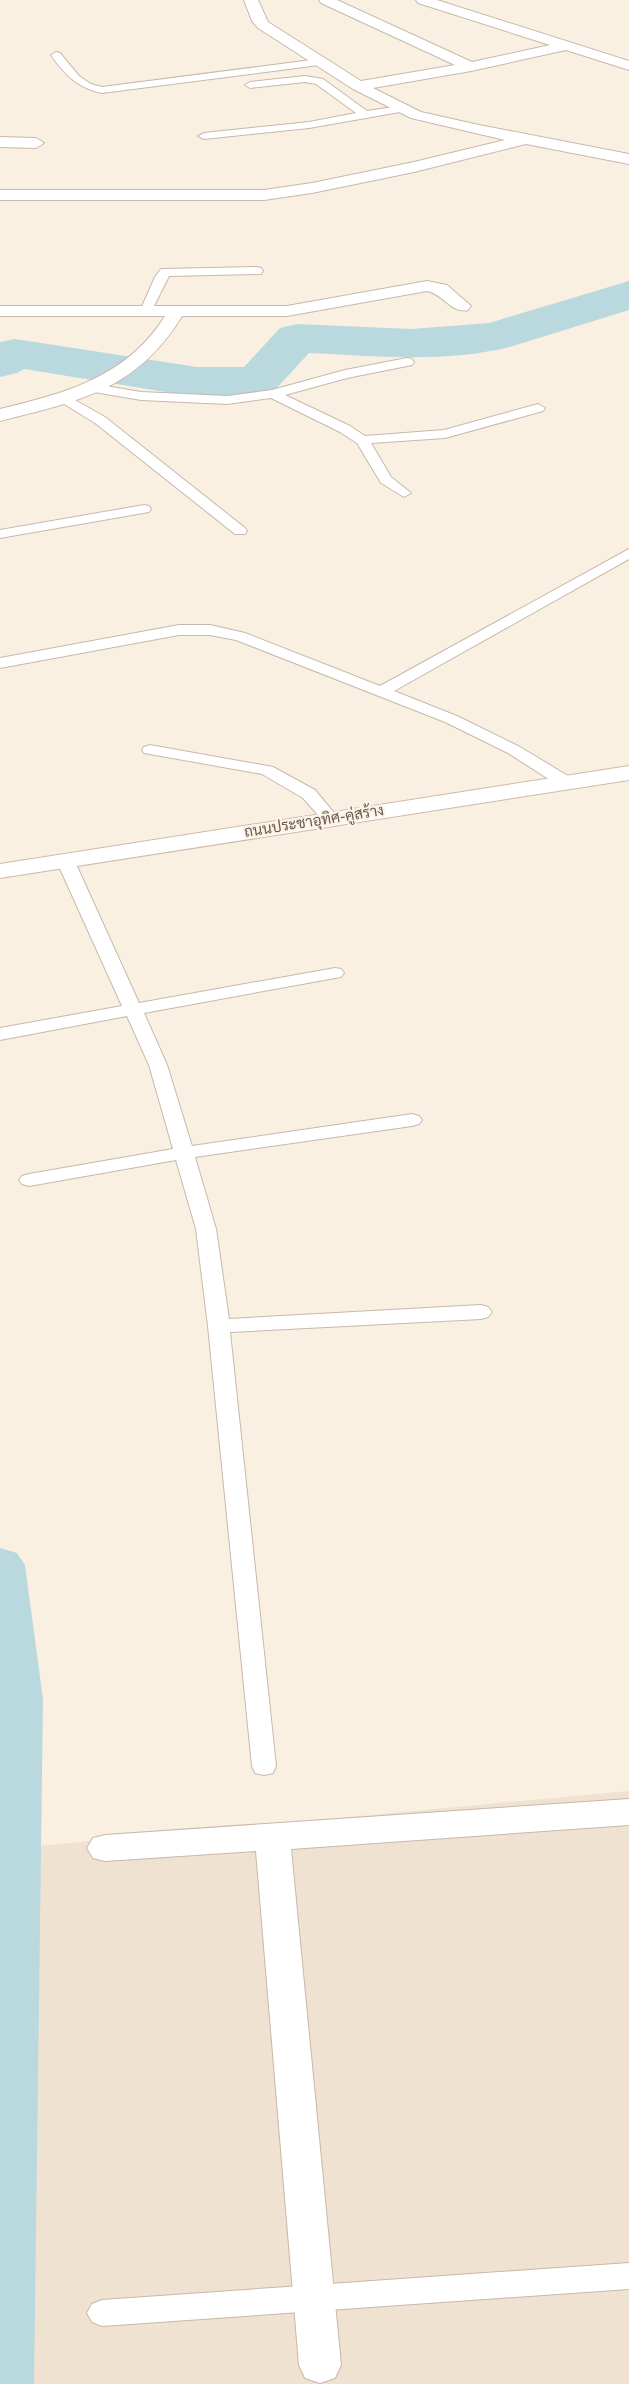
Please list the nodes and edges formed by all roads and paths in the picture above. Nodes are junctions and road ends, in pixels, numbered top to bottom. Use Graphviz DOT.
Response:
graph roads {
  1 [pos="251,0"];
  2 [pos="326,0"];
  3 [pos="422,0"];
  4 [pos="565,47"];
  5 [pos="56,56"];
  6 [pos="319,62"];
  7 [pos="625,62"];
  8 [pos="471,67"];
  9 [pos="250,85"];
  10 [pos="358,86"];
  11 [pos="400,109"];
  12 [pos="365,115"];
  13 [pos="204,136"];
  14 [pos="526,140"];
  15 [pos="0,142"];
  16 [pos="36,143"];
  17 [pos="629,159"];
  18 [pos="0,195"];
  19 [pos="257,272"];
  20 [pos="462,306"];
  21 [pos="0,311"];
  22 [pos="146,311"];
  23 [pos="176,312"];
  24 [pos="407,362"];
  25 [pos="94,388"];
  26 [pos="273,394"];
  27 [pos="66,399"];
  28 [pos="538,408"];
  29 [pos="0,415"];
  30 [pos="362,440"];
  31 [pos="404,493"];
  32 [pos="144,508"];
  33 [pos="240,531"];
  34 [pos="0,534"];
  35 [pos="629,553"];
  36 [pos="0,662"];
  37 [pos="382,690"];
  38 [pos="150,750"];
  39 [pos="629,774"];
  40 [pos="567,783"];
  41 [pos="331,819"];
  42 [pos="66,862"];
  43 [pos="0,871"];
  44 [pos="336,973"];
  45 [pos="131,1008"];
  46 [pos="0,1034"];
  47 [pos="412,1120"];
  48 [pos="185,1153"];
  49 [pos="29,1180"];
  50 [pos="481,1312"];
  51 [pos="219,1326"];
  52 [pos="264,1766"];
  53 [pos="629,1812"];
  54 [pos="272,1837"];
  55 [pos="105,1848"];
  56 [pos="629,2276"];
  57 [pos="314,2298"];
  58 [pos="102,2313"];
  59 [pos="320,2365"];
  1 -- 6 [label="street"];
  2 -- 8 [label="street"];
  3 -- 4 [label="street"];
  4 -- 7 [label="street"];
  4 -- 8 [label="street"];
  5 -- 6 [label="lane"];
  6 -- 10 [label="street"];
  8 -- 10 [label="street"];
  9 -- 12 [label="lane"];
  10 -- 11 [label="street"];
  11 -- 12 [label="lane"];
  11 -- 14 [label="street"];
  12 -- 13 [label="lane"];
  14 -- 17 [label="street"];
  14 -- 18 [label="street"];
  15 -- 16 [label="street"];
  19 -- 22 [label="lane"];
  20 -- 23 [label="street"];
  21 -- 22 [label="street"];
  22 -- 23 [label="street"];
  23 -- 25 [label="street"];
  24 -- 26 [label="lane"];
  25 -- 26 [label="lane"];
  25 -- 27 [label="street"];
  26 -- 30 [label="lane"];
  27 -- 29 [label="street"];
  27 -- 33 [label="lane"];
  28 -- 30 [label="lane"];
  30 -- 31 [label="lane"];
  32 -- 34 [label="lane"];
  35 -- 37 [label="lane"];
  36 -- 37 [label="lane"];
  37 -- 40 [label="lane"];
  38 -- 41 [label="lane"];
  39 -- 40 [label="street, ถนนประชาอุทิศ-คู่สร้าง"];
  40 -- 41 [label="street, ถนนประชาอุทิศ-คู่สร้าง"];
  41 -- 42 [label="street, ถนนประชาอุทิศ-คู่สร้าง"];
  42 -- 43 [label="street, ถนนประชาอุทิศ-คู่สร้าง"];
  42 -- 45 [label="lane"];
  44 -- 45 [label="lane"];
  45 -- 46 [label="lane"];
  45 -- 48 [label="lane"];
  47 -- 48 [label="lane"];
  48 -- 49 [label="lane"];
  48 -- 51 [label="lane"];
  50 -- 51 [label="lane"];
  51 -- 52 [label="lane"];
  53 -- 54 [label="street"];
  54 -- 55 [label="street"];
  54 -- 57 [label="street"];
  56 -- 57 [label="lane"];
  57 -- 58 [label="lane"];
  57 -- 59 [label="street"];
}
